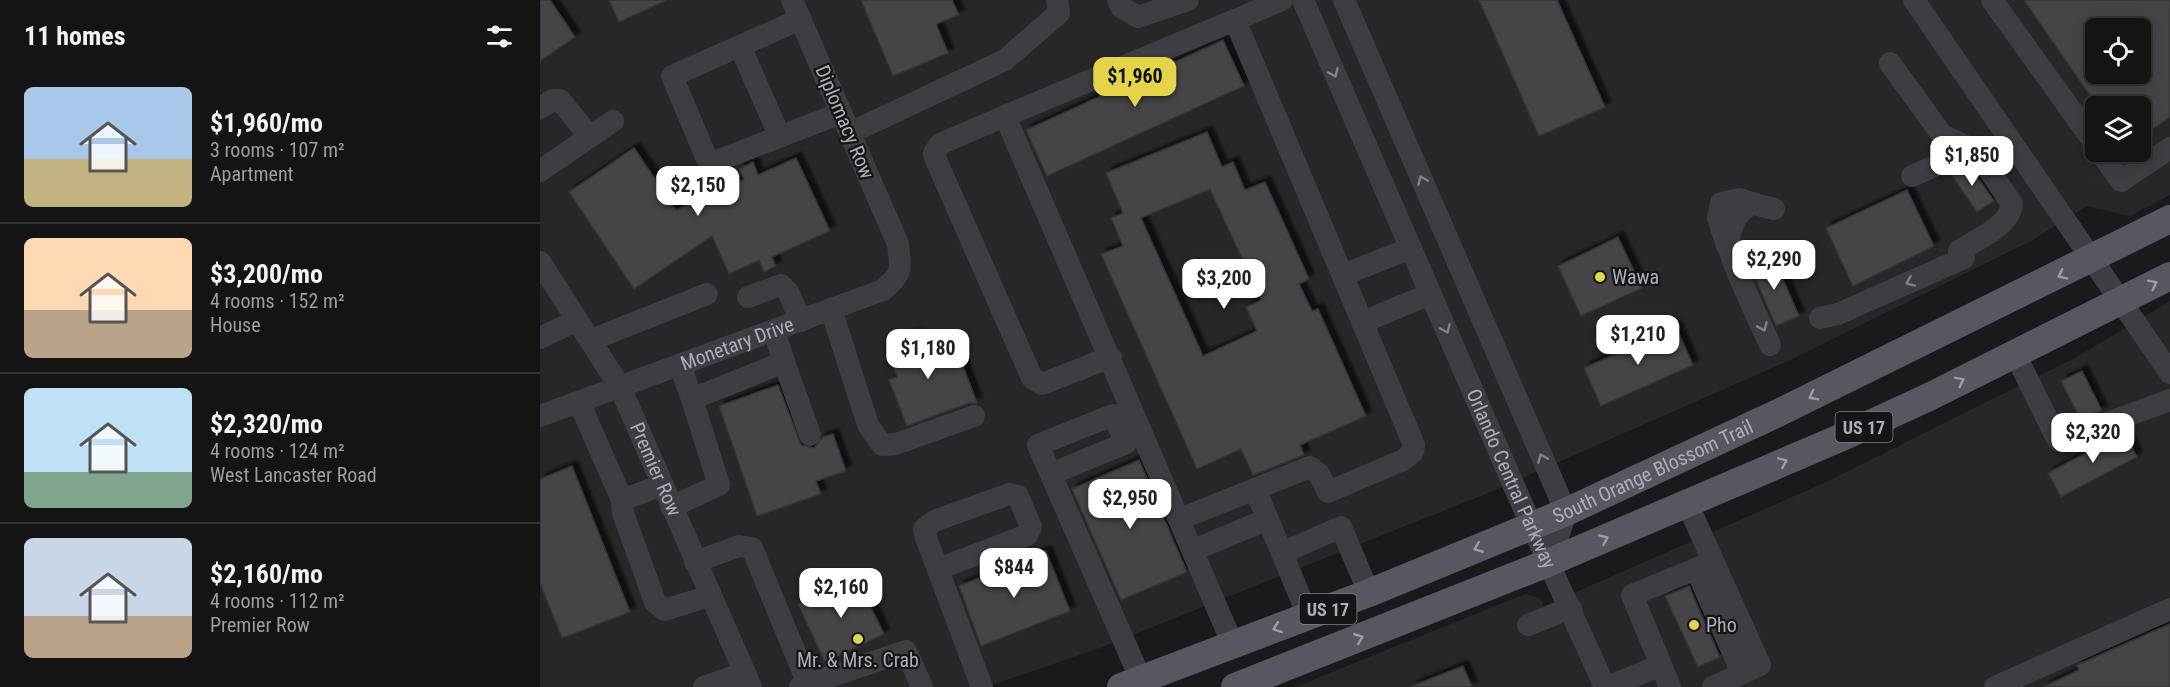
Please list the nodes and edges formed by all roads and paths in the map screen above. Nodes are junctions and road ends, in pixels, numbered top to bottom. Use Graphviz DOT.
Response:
graph roads {
  1 [pos="1057,0"];
  2 [pos="1118,0"];
  3 [pos="1188,0"];
  4 [pos="1282,0"];
  5 [pos="1303,0"];
  6 [pos="1992,0"];
  7 [pos="1922,3"];
  8 [pos="1348,9"];
  9 [pos="797,10"];
  10 [pos="1234,20"];
  11 [pos="1317,32"];
  12 [pos="740,46"];
  13 [pos="1890,63"];
  14 [pos="540,108"];
  15 [pos="1005,116"];
  16 [pos="613,122"];
  17 [pos="846,123"];
  18 [pos="2085,130"];
  19 [pos="590,137"];
  20 [pos="780,137"];
  21 [pos="2170,148"];
  22 [pos="1960,153"];
  23 [pos="2151,161"];
  24 [pos="2107,162"];
  25 [pos="2149,162"];
  26 [pos="540,171"];
  27 [pos="1912,176"];
  28 [pos="1774,209"];
  29 [pos="2170,219"];
  30 [pos="898,244"];
  31 [pos="1411,248"];
  32 [pos="2093,259"];
  33 [pos="1457,261"];
  34 [pos="540,262"];
  35 [pos="1343,275"];
  36 [pos="2170,276"];
  37 [pos="1427,285"];
  38 [pos="707,294"];
  39 [pos="748,297"];
  40 [pos="2120,301"];
  41 [pos="831,309"];
  42 [pos="1820,318"];
  43 [pos="577,320"];
  44 [pos="801,321"];
  45 [pos="1363,322"];
  46 [pos="774,331"];
  47 [pos="540,338"];
  48 [pos="591,340"];
  49 [pos="1770,345"];
  50 [pos="2015,354"];
  51 [pos="1111,357"];
  52 [pos="784,363"];
  53 [pos="680,365"];
  54 [pos="2170,373"];
  55 [pos="620,387"];
  56 [pos="692,399"];
  57 [pos="2170,400"];
  58 [pos="579,402"];
  59 [pos="540,416"];
  60 [pos="974,416"];
  61 [pos="810,435"];
  62 [pos="1051,474"];
  63 [pos="662,485"];
  64 [pos="1255,489"];
  65 [pos="1328,492"];
  66 [pos="622,500"];
  67 [pos="1687,503"];
  68 [pos="671,507"];
  69 [pos="1566,512"];
  70 [pos="1180,519"];
  71 [pos="1268,519"];
  72 [pos="1532,526"];
  73 [pos="1341,527"];
  74 [pos="1194,550"];
  75 [pos="1282,553"];
  76 [pos="695,562"];
  77 [pos="1550,562"];
  78 [pos="1705,565"];
  79 [pos="938,569"];
  80 [pos="1369,593"];
  81 [pos="710,596"];
  82 [pos="1571,608"];
  83 [pos="2170,609"];
  84 [pos="1308,616"];
  85 [pos="1528,625"];
  86 [pos="1233,645"];
  87 [pos="1661,665"];
  88 [pos="747,680"];
  89 [pos="1131,683"];
  90 [pos="710,686"];
  91 [pos="804,686"];
  92 [pos="922,687"];
  93 [pos="982,687"];
  94 [pos="1235,687"];
  95 [pos="1606,687"];
  96 [pos="1670,687"];
  97 [pos="1713,687"];
  98 [pos="1995,687"];
  1 -- 17 [label="street"];
  2 -- 3 [label="street"];
  4 -- 10 [label="street"];
  5 -- 11 [label="street, Orlando Central Parkway"];
  6 -- 18 [label="street"];
  7 -- 32 [label="street"];
  8 -- 11 [label="street"];
  33 -- 8 [label="street, Orlando Central Parkway, one-way"];
  9 -- 12 [label="street"];
  9 -- 17 [label="street, Diplomacy Row"];
  10 -- 15 [label="street"];
  10 -- 35 [label="street"];
  11 -- 31 [label="street, Orlando Central Parkway, one-way"];
  12 -- 20 [label="street"];
  12 -- 20 [label="street"];
  13 -- 22 [label="street"];
  14 -- 19 [label="street"];
  15 -- 51 [label="street"];
  15 -- 51 [label="street"];
  16 -- 19 [label="street"];
  17 -- 20 [label="street"];
  17 -- 30 [label="street, Diplomacy Row"];
  19 -- 26 [label="street"];
  21 -- 23 [label="street"];
  22 -- 27 [label="street"];
  22 -- 42 [label="street, one-way"];
  24 -- 25 [label="street"];
  28 -- 49 [label="street, one-way"];
  29 -- 32 [label="main road, South Orange Blossom Trail / US 17"];
  30 -- 41 [label="street, Monetary Drive"];
  31 -- 35 [label="street"];
  31 -- 37 [label="street, Orlando Central Parkway"];
  32 -- 40 [label="street"];
  32 -- 69 [label="main road, South Orange Blossom Trail / US 17, one-way"];
  33 -- 37 [label="street"];
  69 -- 33 [label="street, Orlando Central Parkway, one-way"];
  34 -- 43 [label="street, Premier Row"];
  35 -- 45 [label="street"];
  40 -- 36 [label="main road, South Orange Blossom Trail / US 17, one-way"];
  37 -- 45 [label="street"];
  37 -- 72 [label="street, Orlando Central Parkway, one-way"];
  38 -- 48 [label="street"];
  39 -- 44 [label="street"];
  40 -- 50 [label="main road, South Orange Blossom Trail / US 17"];
  40 -- 54 [label="street"];
  41 -- 44 [label="street, Monetary Drive"];
  41 -- 60 [label="street"];
  43 -- 47 [label="street"];
  43 -- 48 [label="street, Premier Row"];
  44 -- 46 [label="street, Monetary Drive"];
  45 -- 65 [label="street"];
  46 -- 52 [label="street"];
  46 -- 53 [label="street, Monetary Drive"];
  48 -- 55 [label="street, Premier Row"];
  50 -- 57 [label="street"];
  67 -- 50 [label="main road, South Orange Blossom Trail / US 17, one-way"];
  51 -- 70 [label="street"];
  52 -- 56 [label="street"];
  52 -- 61 [label="street"];
  53 -- 55 [label="street, Monetary Drive"];
  53 -- 56 [label="street"];
  55 -- 58 [label="street, Monetary Drive"];
  55 -- 63 [label="street, Premier Row"];
  56 -- 68 [label="street"];
  58 -- 59 [label="street, Monetary Drive"];
  58 -- 66 [label="street"];
  62 -- 89 [label="street"];
  63 -- 66 [label="street"];
  63 -- 68 [label="street, Premier Row"];
  64 -- 65 [label="street"];
  64 -- 70 [label="street"];
  64 -- 71 [label="street"];
  65 -- 73 [label="street"];
  66 -- 81 [label="street"];
  77 -- 67 [label="main road, South Orange Blossom Trail / US 17, one-way"];
  67 -- 78 [label="street"];
  68 -- 76 [label="street, Premier Row"];
  69 -- 72 [label="main road, South Orange Blossom Trail / US 17"];
  69 -- 77 [label="street, Orlando Central Parkway"];
  70 -- 74 [label="street"];
  71 -- 74 [label="street"];
  71 -- 75 [label="street"];
  72 -- 77 [label="street, Orlando Central Parkway"];
  72 -- 80 [label="main road, South Orange Blossom Trail / US 17, one-way"];
  73 -- 75 [label="street"];
  73 -- 80 [label="street"];
  74 -- 86 [label="street"];
  75 -- 84 [label="street"];
  76 -- 81 [label="street, Premier Row"];
  76 -- 91 [label="street"];
  77 -- 82 [label="street"];
  94 -- 77 [label="main road, South Orange Blossom Trail / US 17, one-way"];
  78 -- 87 [label="street"];
  78 -- 97 [label="street"];
  79 -- 79 [label="street"];
  79 -- 93 [label="street"];
  80 -- 84 [label="main road, South Orange Blossom Trail / US 17"];
  81 -- 88 [label="street, Premier Row"];
  82 -- 85 [label="street"];
  82 -- 95 [label="street"];
  83 -- 98 [label="street"];
  84 -- 86 [label="main road, South Orange Blossom Trail / US 17, one-way"];
  86 -- 89 [label="main road, South Orange Blossom Trail / US 17"];
  87 -- 95 [label="street"];
  87 -- 96 [label="street"];
  88 -- 90 [label="street"];
  91 -- 92 [label="street"];
}
